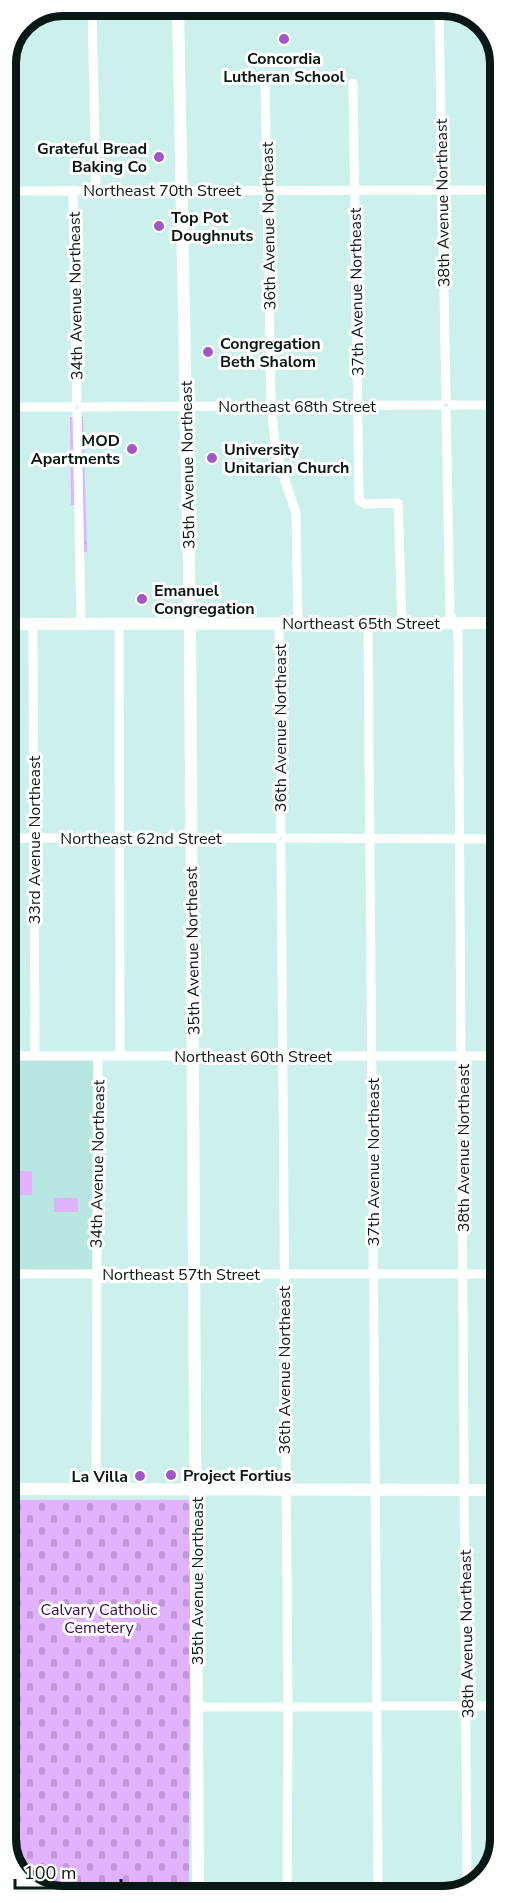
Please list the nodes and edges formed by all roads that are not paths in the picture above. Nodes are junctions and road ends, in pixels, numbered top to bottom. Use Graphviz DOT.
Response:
graph roads {
  1 [pos="92,16"];
  2 [pos="178,16"];
  3 [pos="439,17"];
  4 [pos="265,78"];
  5 [pos="353,83"];
  6 [pos="182,189"];
  7 [pos="73,190"];
  8 [pos="96,190"];
  9 [pos="268,190"];
  10 [pos="354,190"];
  11 [pos="442,190"];
  12 [pos="489,190"];
  13 [pos="17,191"];
  14 [pos="271,405"];
  15 [pos="446,405"];
  16 [pos="489,405"];
  17 [pos="186,406"];
  18 [pos="357,406"];
  19 [pos="17,407"];
  20 [pos="77,407"];
  21 [pos="119,623"];
  22 [pos="190,623"];
  23 [pos="279,623"];
  24 [pos="298,623"];
  25 [pos="368,623"];
  26 [pos="402,623"];
  27 [pos="455,623"];
  28 [pos="489,623"];
  29 [pos="17,624"];
  30 [pos="33,624"];
  31 [pos="81,624"];
  32 [pos="191,837"];
  33 [pos="17,838"];
  34 [pos="35,838"];
  35 [pos="118,838"];
  36 [pos="281,838"];
  37 [pos="371,838"];
  38 [pos="460,838"];
  39 [pos="489,839"];
  40 [pos="17,1056"];
  41 [pos="35,1056"];
  42 [pos="98,1056"];
  43 [pos="120,1056"];
  44 [pos="194,1056"];
  45 [pos="284,1056"];
  46 [pos="489,1056"];
  47 [pos="373,1057"];
  48 [pos="462,1057"];
  49 [pos="374,1273"];
  50 [pos="17,1274"];
  51 [pos="96,1274"];
  52 [pos="194,1274"];
  53 [pos="284,1274"];
  54 [pos="489,1274"];
  55 [pos="464,1275"];
  56 [pos="17,1489"];
  57 [pos="96,1489"];
  58 [pos="197,1489"];
  59 [pos="285,1489"];
  60 [pos="375,1490"];
  61 [pos="464,1490"];
  62 [pos="489,1490"];
  63 [pos="467,1706"];
  64 [pos="489,1706"];
  65 [pos="198,1707"];
  66 [pos="288,1707"];
  67 [pos="377,1707"];
  68 [pos="467,1879"];
  69 [pos="198,1886"];
  70 [pos="287,1886"];
  71 [pos="378,1886"];
  1 -- 8 [label="street"];
  2 -- 6 [label="main road, 35th Avenue Northeast"];
  3 -- 11 [label="street, 38th Avenue Northeast"];
  4 -- 9 [label="street, 36th Avenue Northeast"];
  5 -- 10 [label="street, 37th Avenue Northeast"];
  6 -- 8 [label="street, Northeast 70th Street"];
  6 -- 9 [label="street, Northeast 70th Street"];
  6 -- 17 [label="main road, 35th Avenue Northeast"];
  7 -- 8 [label="street, Northeast 70th Street"];
  7 -- 13 [label="street, Northeast 70th Street"];
  7 -- 20 [label="street, 34th Avenue Northeast"];
  9 -- 10 [label="street, Northeast 70th Street"];
  9 -- 14 [label="street, 36th Avenue Northeast"];
  10 -- 11 [label="street, Northeast 70th Street"];
  10 -- 18 [label="street, 37th Avenue Northeast"];
  11 -- 12 [label="street, Northeast 70th Street"];
  11 -- 15 [label="street, 38th Avenue Northeast"];
  14 -- 17 [label="street, Northeast 68th Street"];
  14 -- 18 [label="street, Northeast 68th Street"];
  14 -- 24 [label="street, 36th Avenue Northeast"];
  15 -- 16 [label="street, Northeast 68th Street"];
  15 -- 18 [label="street, Northeast 68th Street"];
  15 -- 27 [label="street, 38th Avenue Northeast"];
  17 -- 20 [label="street, Northeast 68th Street"];
  17 -- 22 [label="main road, 35th Avenue Northeast"];
  18 -- 26 [label="street, 37th Avenue Northeast"];
  19 -- 20 [label="street, Northeast 68th Street"];
  20 -- 31 [label="street, 34th Avenue Northeast"];
  21 -- 22 [label="main road, Northeast 65th Street"];
  21 -- 31 [label="main road, Northeast 65th Street"];
  21 -- 35 [label="street"];
  22 -- 23 [label="main road, Northeast 65th Street"];
  22 -- 32 [label="main road, 35th Avenue Northeast"];
  23 -- 24 [label="main road, Northeast 65th Street"];
  23 -- 36 [label="street, 36th Avenue Northeast"];
  24 -- 25 [label="main road, Northeast 65th Street"];
  25 -- 26 [label="main road, Northeast 65th Street"];
  25 -- 37 [label="street, 37th Avenue Northeast"];
  26 -- 27 [label="main road, Northeast 65th Street"];
  27 -- 28 [label="main road, Northeast 65th Street"];
  27 -- 38 [label="street, 38th Avenue Northeast"];
  29 -- 30 [label="main road, Northeast 65th Street"];
  30 -- 31 [label="main road, Northeast 65th Street"];
  30 -- 34 [label="street, 33rd Avenue Northeast"];
  32 -- 35 [label="street, Northeast 62nd Street"];
  32 -- 36 [label="street, Northeast 62nd Street"];
  32 -- 44 [label="main road, 35th Avenue Northeast"];
  33 -- 34 [label="street, Northeast 62nd Street"];
  34 -- 35 [label="street, Northeast 62nd Street"];
  34 -- 41 [label="street, 33rd Avenue Northeast"];
  35 -- 43 [label="street"];
  36 -- 37 [label="street, Northeast 62nd Street"];
  36 -- 45 [label="street, 36th Avenue Northeast"];
  37 -- 38 [label="street, Northeast 62nd Street"];
  37 -- 47 [label="street, 37th Avenue Northeast"];
  38 -- 39 [label="street, Northeast 62nd Street"];
  38 -- 48 [label="street, 38th Avenue Northeast"];
  40 -- 41 [label="street, Northeast 60th Street"];
  41 -- 42 [label="street, Northeast 60th Street"];
  42 -- 43 [label="street, Northeast 60th Street"];
  42 -- 51 [label="street, 34th Avenue Northeast"];
  43 -- 44 [label="street, Northeast 60th Street"];
  44 -- 45 [label="street, Northeast 60th Street"];
  44 -- 52 [label="main road, 35th Avenue Northeast"];
  45 -- 47 [label="street, Northeast 60th Street"];
  45 -- 53 [label="street, 36th Avenue Northeast"];
  46 -- 48 [label="street, Northeast 60th Street"];
  47 -- 48 [label="street, Northeast 60th Street"];
  47 -- 49 [label="street, 37th Avenue Northeast"];
  48 -- 55 [label="street, 38th Avenue Northeast"];
  49 -- 53 [label="street, Northeast 57th Street"];
  49 -- 55 [label="street, Northeast 57th Street"];
  49 -- 60 [label="street, 37th Avenue Northeast"];
  50 -- 51 [label="street, Northeast 57th Street"];
  51 -- 52 [label="street, Northeast 57th Street"];
  51 -- 57 [label="street, 34th Avenue Northeast"];
  52 -- 53 [label="street, Northeast 57th Street"];
  52 -- 58 [label="main road, 35th Avenue Northeast"];
  53 -- 59 [label="street, 36th Avenue Northeast"];
  54 -- 55 [label="street, Northeast 57th Street"];
  55 -- 61 [label="street, 38th Avenue Northeast"];
  56 -- 57 [label="main road"];
  57 -- 58 [label="main road"];
  58 -- 59 [label="main road"];
  58 -- 65 [label="main road, 35th Avenue Northeast"];
  59 -- 60 [label="main road"];
  59 -- 66 [label="street, 36th Avenue Northeast"];
  60 -- 61 [label="main road"];
  60 -- 67 [label="street, 37th Avenue Northeast"];
  61 -- 62 [label="main road"];
  61 -- 63 [label="street, 38th Avenue Northeast"];
  63 -- 64 [label="street"];
  63 -- 67 [label="street"];
  63 -- 68 [label="street, 38th Avenue Northeast"];
  65 -- 66 [label="street"];
  65 -- 69 [label="main road, 35th Avenue Northeast"];
  66 -- 67 [label="street"];
  66 -- 70 [label="street, 36th Avenue Northeast"];
  67 -- 71 [label="street, 37th Avenue Northeast"];
}
